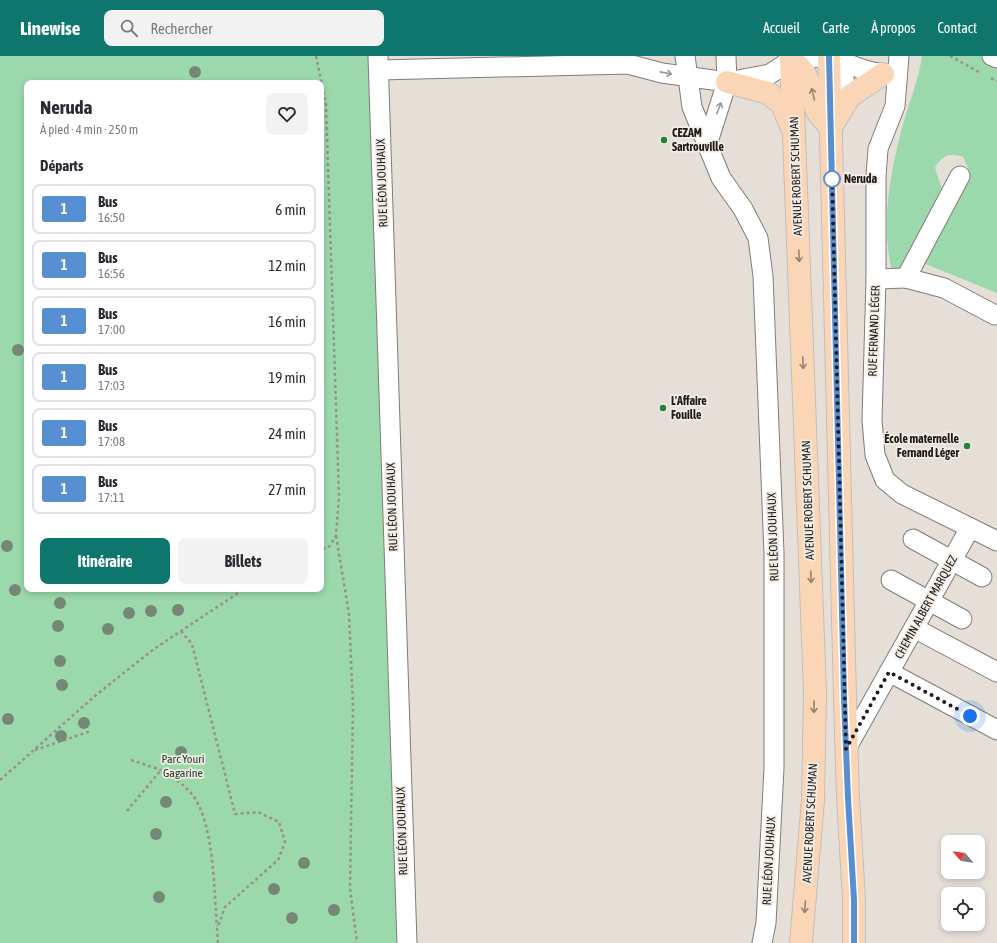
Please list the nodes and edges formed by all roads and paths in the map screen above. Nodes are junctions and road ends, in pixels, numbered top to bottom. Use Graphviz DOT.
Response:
graph roads {
  1 [pos="316,56"];
  2 [pos="649,56"];
  3 [pos="685,56"];
  4 [pos="726,56"];
  5 [pos="950,56"];
  6 [pos="992,56"];
  7 [pos="788,57"];
  8 [pos="835,57"];
  9 [pos="997,58"];
  10 [pos="378,63"];
  11 [pos="628,64"];
  12 [pos="893,68"];
  13 [pos="984,74"];
  14 [pos="687,77"];
  15 [pos="990,78"];
  16 [pos="321,80"];
  17 [pos="997,81"];
  18 [pos="727,82"];
  19 [pos="324,94"];
  20 [pos="844,106"];
  21 [pos="831,127"];
  22 [pos="794,133"];
  23 [pos="707,145"];
  24 [pos="960,176"];
  25 [pos="906,278"];
  26 [pos="876,279"];
  27 [pos="994,315"];
  28 [pos="970,528"];
  29 [pos="336,535"];
  30 [pos="913,539"];
  31 [pos="997,541"];
  32 [pos="324,549"];
  33 [pos="952,561"];
  34 [pos="982,577"];
  35 [pos="891,580"];
  36 [pos="240,592"];
  37 [pos="929,601"];
  38 [pos="962,619"];
  39 [pos="914,628"];
  40 [pos="181,631"];
  41 [pos="889,672"];
  42 [pos="997,672"];
  43 [pos="997,730"];
  44 [pos="91,731"];
  45 [pos="846,749"];
  46 [pos="34,750"];
  47 [pos="131,760"];
  48 [pos="161,770"];
  49 [pos="0,780"];
  50 [pos="127,811"];
  51 [pos="217,929"];
  52 [pos="218,943"];
  53 [pos="357,943"];
  54 [pos="407,943"];
  55 [pos="762,943"];
  56 [pos="801,943"];
  57 [pos="854,943"];
  1 -- 16 [label="path"];
  2 -- 11 [label="street, RUE LÉON JOUHAUX"];
  3 -- 14 [label="street, RUE LÉON JOUHAUX"];
  4 -- 18 [label="street"];
  5 -- 13 [label="path"];
  6 -- 9 [label="street"];
  7 -- 8 [label="street"];
  7 -- 18 [label="street, RUE LÉON JOUHAUX"];
  21 -- 7 [label="main road, one-way"];
  7 -- 22 [label="main road, AVENUE ROBERT SCHUMAN"];
  8 -- 12 [label="street"];
  8 -- 20 [label="street"];
  8 -- 21 [label="main road"];
  10 -- 11 [label="street, RUE LÉON JOUHAUX"];
  10 -- 54 [label="street, RUE LÉON JOUHAUX"];
  11 -- 14 [label="street, RUE LÉON JOUHAUX, one-way"];
  12 -- 20 [label="main road"];
  12 -- 26 [label="street, RUE FERNAND LÉGER"];
  14 -- 18 [label="street, RUE LÉON JOUHAUX"];
  14 -- 23 [label="street, RUE LÉON JOUHAUX"];
  15 -- 17 [label="path"];
  18 -- 22 [label="main road"];
  23 -- 18 [label="street, one-way"];
  19 -- 29 [label="path"];
  20 -- 21 [label="main road"];
  21 -- 45 [label="main road"];
  22 -- 56 [label="main road, AVENUE ROBERT SCHUMAN, one-way"];
  23 -- 55 [label="street, RUE LÉON JOUHAUX"];
  24 -- 25 [label="street"];
  25 -- 26 [label="street"];
  25 -- 27 [label="street"];
  26 -- 28 [label="street, RUE FERNAND LÉGER"];
  28 -- 31 [label="street, RUE FERNAND LÉGER"];
  28 -- 33 [label="street, CHEMIN ALBERT MARQUEZ"];
  29 -- 32 [label="path"];
  29 -- 53 [label="path"];
  30 -- 33 [label="street"];
  33 -- 34 [label="street"];
  33 -- 37 [label="street, CHEMIN ALBERT MARQUEZ"];
  35 -- 37 [label="street"];
  36 -- 40 [label="path"];
  37 -- 38 [label="street"];
  37 -- 39 [label="street, CHEMIN ALBERT MARQUEZ"];
  39 -- 41 [label="street, CHEMIN ALBERT MARQUEZ"];
  39 -- 42 [label="street"];
  40 -- 46 [label="path"];
  40 -- 51 [label="path"];
  41 -- 43 [label="street"];
  41 -- 45 [label="street, CHEMIN ALBERT MARQUEZ"];
  44 -- 46 [label="path"];
  45 -- 57 [label="main road"];
  46 -- 49 [label="path"];
  47 -- 48 [label="path"];
  48 -- 50 [label="path"];
  48 -- 51 [label="path"];
  51 -- 52 [label="path"];
}
